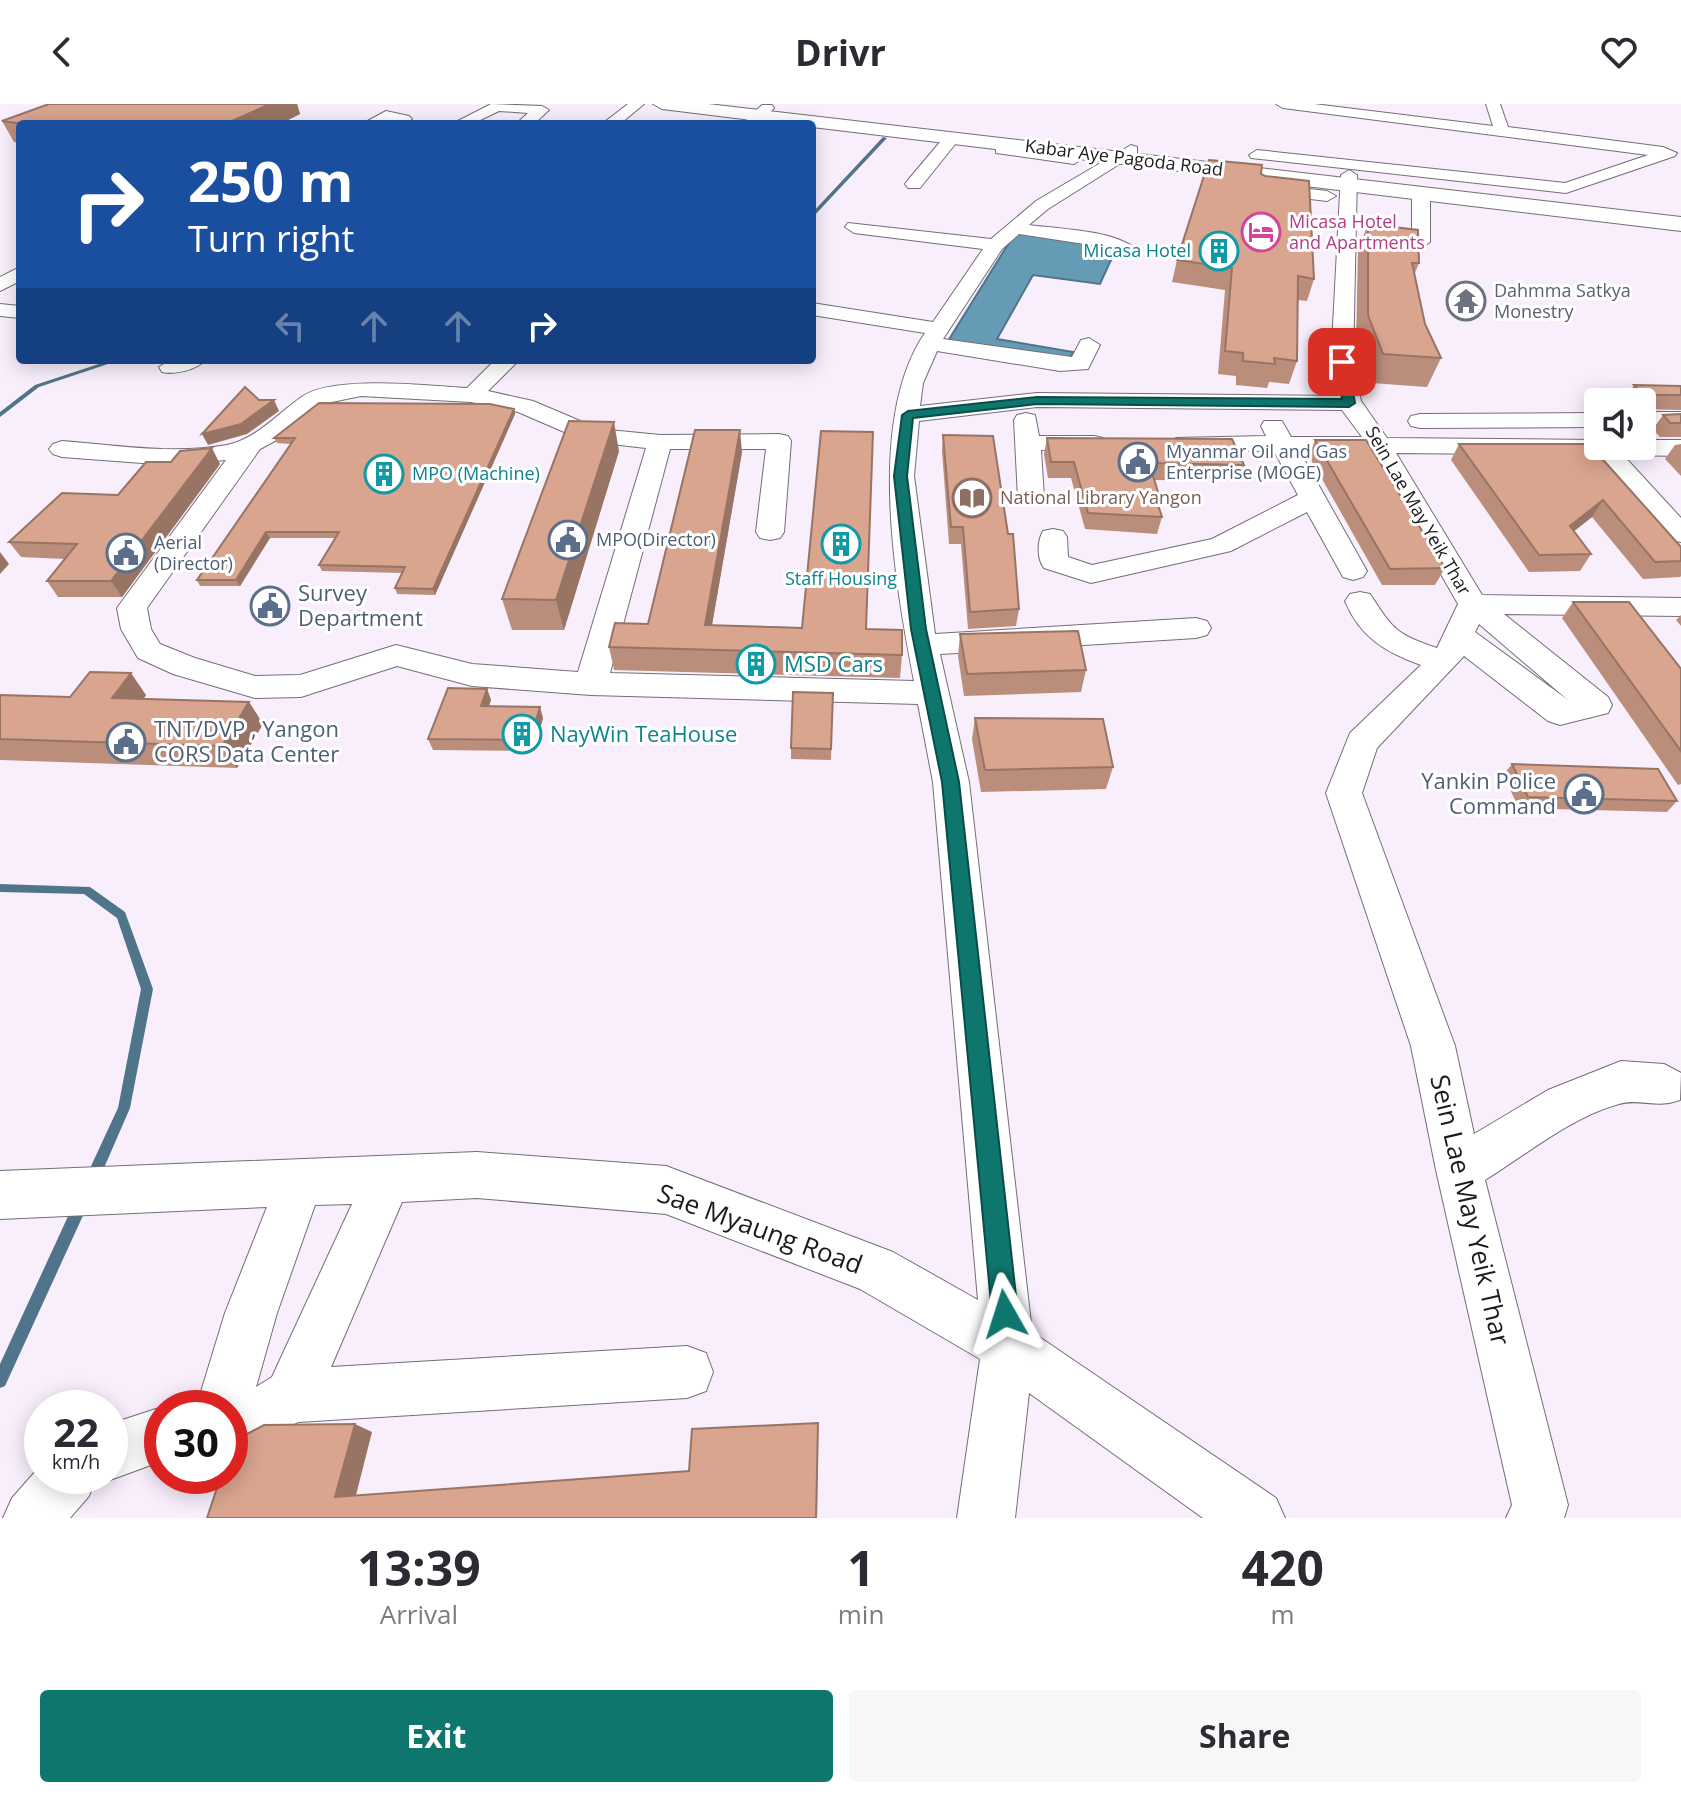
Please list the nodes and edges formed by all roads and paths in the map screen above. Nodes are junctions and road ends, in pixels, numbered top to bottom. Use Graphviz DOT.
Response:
graph roads {
  1 [pos="637,104"];
  2 [pos="662,104"];
  3 [pos="1283,104"];
  4 [pos="1493,104"];
  5 [pos="500,105"];
  6 [pos="751,111"];
  7 [pos="1473,112"];
  8 [pos="404,119"];
  9 [pos="378,120"];
  10 [pos="468,120"];
  11 [pos="529,120"];
  12 [pos="615,120"];
  13 [pos="1423,124"];
  14 [pos="1502,131"];
  15 [pos="1382,134"];
  16 [pos="952,138"];
  17 [pos="1339,144"];
  18 [pos="1008,145"];
  19 [pos="1126,154"];
  20 [pos="1675,154"];
  21 [pos="1257,155"];
  22 [pos="1280,158"];
  23 [pos="1074,159"];
  24 [pos="914,184"];
  25 [pos="1266,189"];
  26 [pos="1336,190"];
  27 [pos="1421,193"];
  28 [pos="1681,214"];
  29 [pos="1681,224"];
  30 [pos="854,227"];
  31 [pos="1004,236"];
  32 [pos="1421,242"];
  33 [pos="1324,243"];
  34 [pos="1346,245"];
  35 [pos="1128,251"];
  36 [pos="816,310"];
  37 [pos="934,336"];
  38 [pos="1089,345"];
  39 [pos="180,364"];
  40 [pos="504,364"];
  41 [pos="170,367"];
  42 [pos="478,388"];
  43 [pos="1016,402"];
  44 [pos="1260,403"];
  45 [pos="908,415"];
  46 [pos="1584,420"];
  47 [pos="1656,420"];
  48 [pos="1678,421"];
  49 [pos="1377,422"];
  50 [pos="660,442"];
  51 [pos="1028,443"];
  52 [pos="1123,443"];
  53 [pos="1155,443"];
  54 [pos="251,444"];
  55 [pos="1283,444"];
  56 [pos="1584,446"];
  57 [pos="1656,448"];
  58 [pos="1681,448"];
  59 [pos="62,449"];
  60 [pos="1614,460"];
  61 [pos="1031,498"];
  62 [pos="1313,498"];
  63 [pos="770,532"];
  64 [pos="1681,534"];
  65 [pos="1053,537"];
  66 [pos="1473,604"];
  67 [pos="1681,607"];
  68 [pos="1196,628"];
  69 [pos="923,645"];
  70 [pos="1451,648"];
  71 [pos="591,684"];
  72 [pos="933,693"];
  73 [pos="1664,1085"];
  74 [pos="1459,1170"];
  75 [pos="388,1179"];
  76 [pos="300,1182"];
  77 [pos="0,1195"];
  78 [pos="1008,1346"];
  79 [pos="687,1372"];
  80 [pos="228,1390"];
  81 [pos="291,1396"];
  82 [pos="248,1422"];
  83 [pos="53,1494"];
  84 [pos="32,1518"];
  85 [pos="986,1518"];
  86 [pos="1256,1518"];
  87 [pos="1535,1518"];
  1 -- 12 [label="street"];
  2 -- 6 [label="main road, Kabar Aye Pagoda Road"];
  3 -- 13 [label="street"];
  4 -- 14 [label="street"];
  5 -- 10 [label="street"];
  5 -- 11 [label="street"];
  6 -- 16 [label="main road, Kabar Aye Pagoda Road"];
  6 -- 19 [label="main road, Kabar Aye Pagoda Road"];
  7 -- 13 [label="street"];
  8 -- 9 [label="street"];
  13 -- 14 [label="street"];
  13 -- 15 [label="street"];
  14 -- 20 [label="street"];
  16 -- 18 [label="main road, Kabar Aye Pagoda Road"];
  16 -- 24 [label="street"];
  17 -- 22 [label="street"];
  18 -- 19 [label="main road, Kabar Aye Pagoda Road"];
  18 -- 23 [label="street"];
  19 -- 26 [label="main road, Kabar Aye Pagoda Road"];
  19 -- 31 [label="street"];
  20 -- 22 [label="street"];
  21 -- 22 [label="street"];
  25 -- 26 [label="street"];
  26 -- 27 [label="main road, Kabar Aye Pagoda Road"];
  26 -- 28 [label="main road, Kabar Aye Pagoda Road"];
  26 -- 34 [label="street, Sein Lae May Yeik Thar"];
  27 -- 29 [label="main road, Kabar Aye Pagoda Road"];
  27 -- 32 [label="street"];
  30 -- 31 [label="street"];
  31 -- 35 [label="street"];
  31 -- 37 [label="street"];
  33 -- 34 [label="street"];
  34 -- 49 [label="street, Sein Lae May Yeik Thar"];
  36 -- 37 [label="street"];
  37 -- 38 [label="street"];
  37 -- 45 [label="street"];
  39 -- 41 [label="street"];
  40 -- 42 [label="street"];
  43 -- 44 [label="street"];
  43 -- 45 [label="street"];
  43 -- 51 [label="street"];
  44 -- 49 [label="street"];
  44 -- 55 [label="street"];
  45 -- 69 [label="street"];
  46 -- 49 [label="street"];
  47 -- 48 [label="street"];
  49 -- 55 [label="street"];
  49 -- 56 [label="street"];
  49 -- 66 [label="street, Sein Lae May Yeik Thar"];
  50 -- 54 [label="street"];
  50 -- 63 [label="street"];
  50 -- 71 [label="street"];
  51 -- 52 [label="street"];
  51 -- 61 [label="street"];
  53 -- 55 [label="street"];
  54 -- 59 [label="street"];
  54 -- 71 [label="street"];
  55 -- 62 [label="street"];
  57 -- 58 [label="street"];
  60 -- 64 [label="street"];
  62 -- 65 [label="street"];
  62 -- 70 [label="street"];
  66 -- 67 [label="street, Sein Lae May Yeik Thar"];
  66 -- 70 [label="street, Sein Lae May Yeik Thar"];
  66 -- 70 [label="street"];
  68 -- 69 [label="street"];
  69 -- 72 [label="street"];
  70 -- 74 [label="street, Sein Lae May Yeik Thar"];
  71 -- 72 [label="street"];
  72 -- 78 [label="street"];
  73 -- 74 [label="street"];
  74 -- 87 [label="street, Sein Lae May Yeik Thar"];
  75 -- 76 [label="street, Sae Myaung Road"];
  75 -- 78 [label="street, Sae Myaung Road"];
  75 -- 81 [label="street"];
  76 -- 77 [label="street, Sae Myaung Road"];
  76 -- 80 [label="street"];
  78 -- 85 [label="street"];
  78 -- 86 [label="street, Sae Myaung Road"];
  79 -- 81 [label="street"];
  81 -- 82 [label="street"];
  83 -- 84 [label="street"];
}
